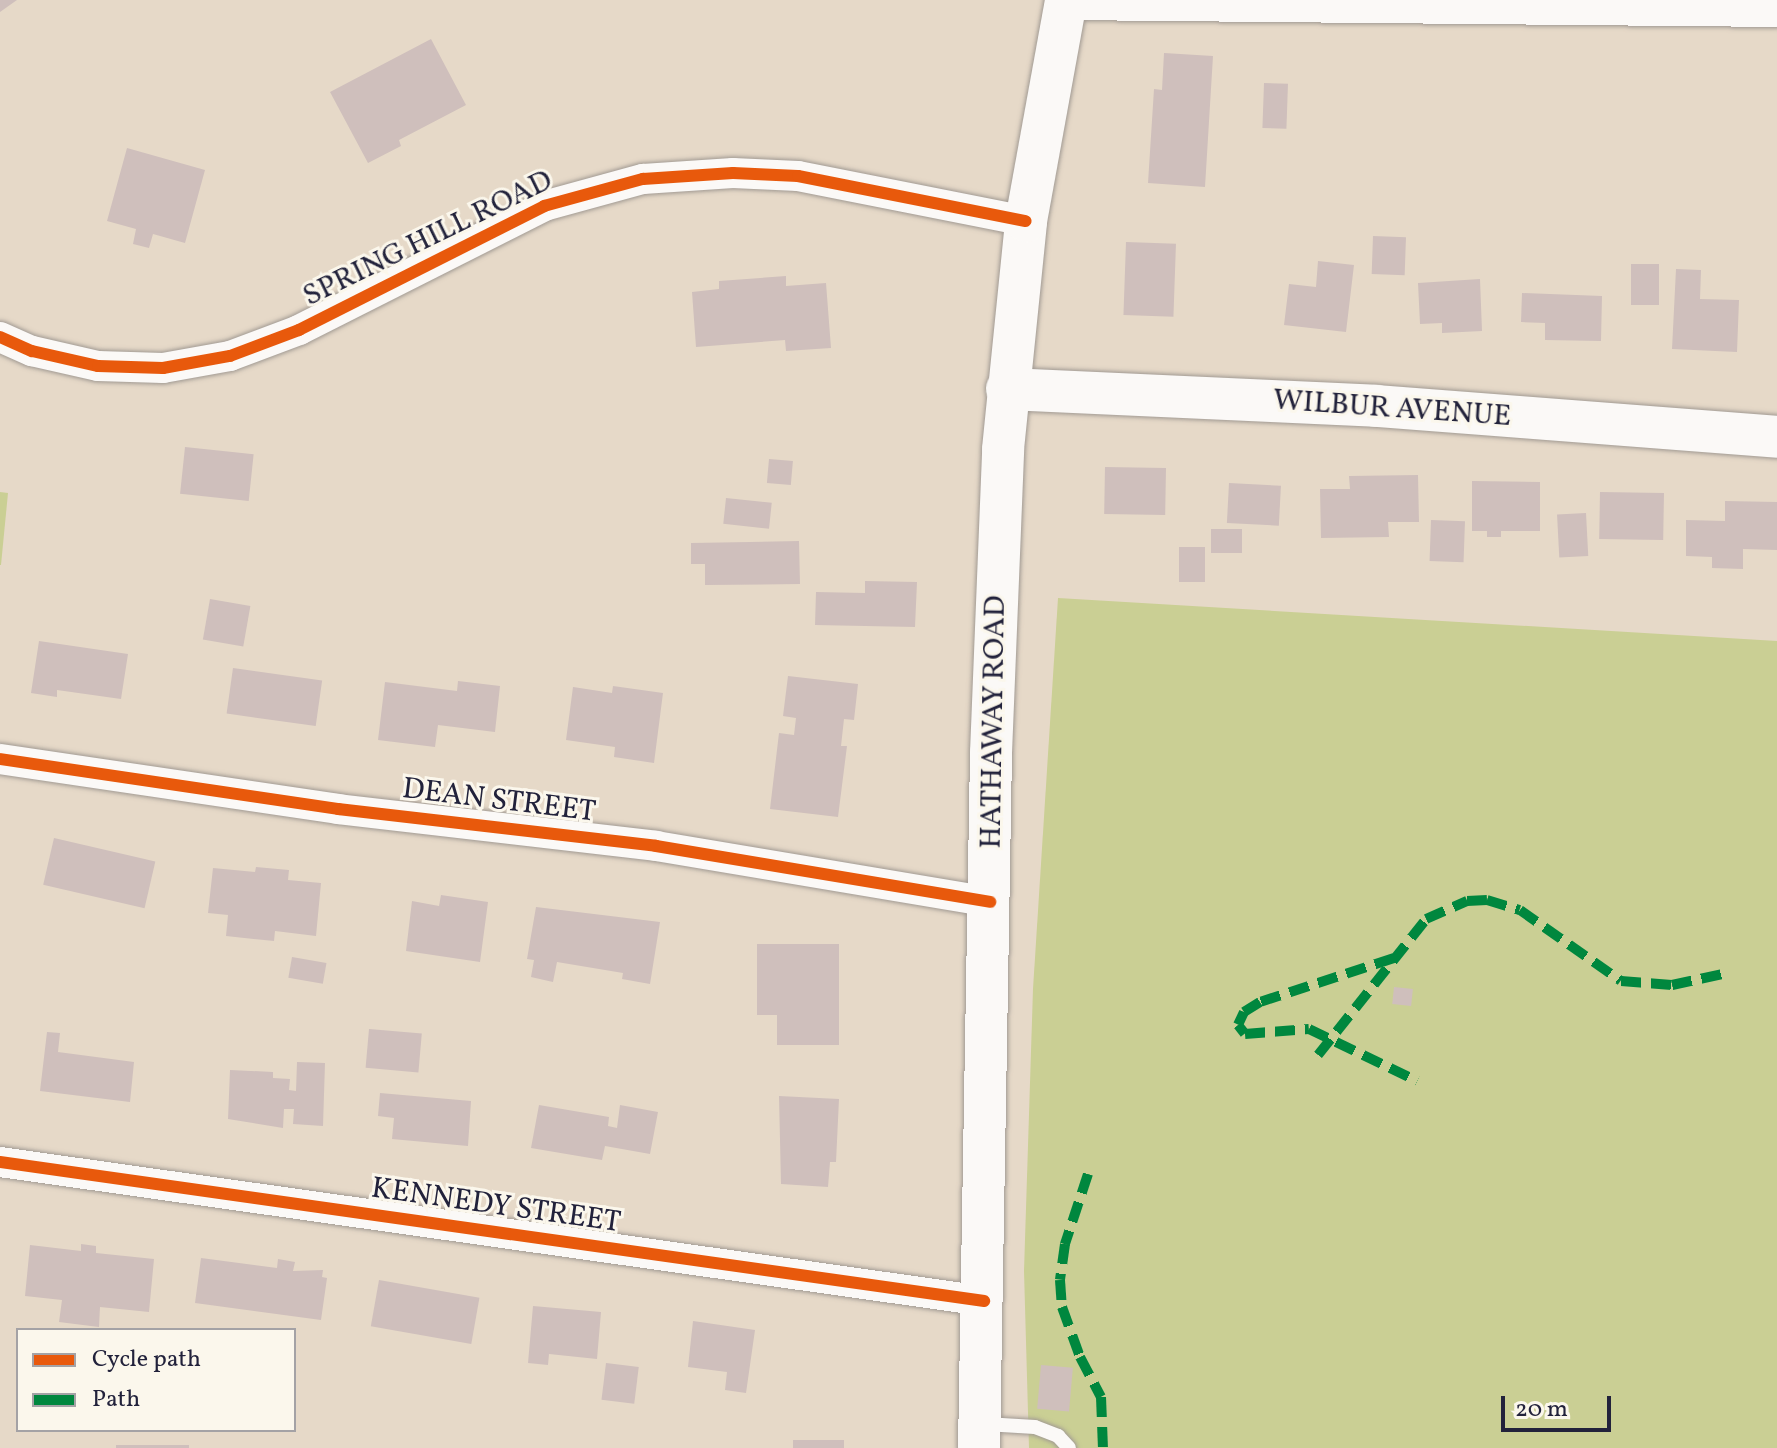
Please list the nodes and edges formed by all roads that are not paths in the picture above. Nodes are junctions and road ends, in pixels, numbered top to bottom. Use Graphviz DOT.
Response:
graph roads {
  1 [pos="1065,2"];
  2 [pos="1336,4"];
  3 [pos="1777,12"];
  4 [pos="1026,221"];
  5 [pos="0,337"];
  6 [pos="1007,389"];
  7 [pos="1777,437"];
  8 [pos="0,759"];
  9 [pos="990,902"];
  10 [pos="0,1162"];
  11 [pos="984,1301"];
  12 [pos="980,1436"];
  13 [pos="1069,1448"];
  1 -- 2 [label="street"];
  1 -- 4 [label="main road, HATHAWAY ROAD"];
  2 -- 3 [label="street"];
  4 -- 5 [label="street, SPRING HILL ROAD"];
  4 -- 6 [label="main road, HATHAWAY ROAD"];
  6 -- 7 [label="main road, WILBUR AVENUE"];
  6 -- 9 [label="main road, HATHAWAY ROAD"];
  8 -- 9 [label="street, DEAN STREET"];
  9 -- 11 [label="main road, HATHAWAY ROAD"];
  10 -- 11 [label="street, KENNEDY STREET"];
  11 -- 12 [label="main road, HATHAWAY ROAD"];
  12 -- 13 [label="lane"];
}
